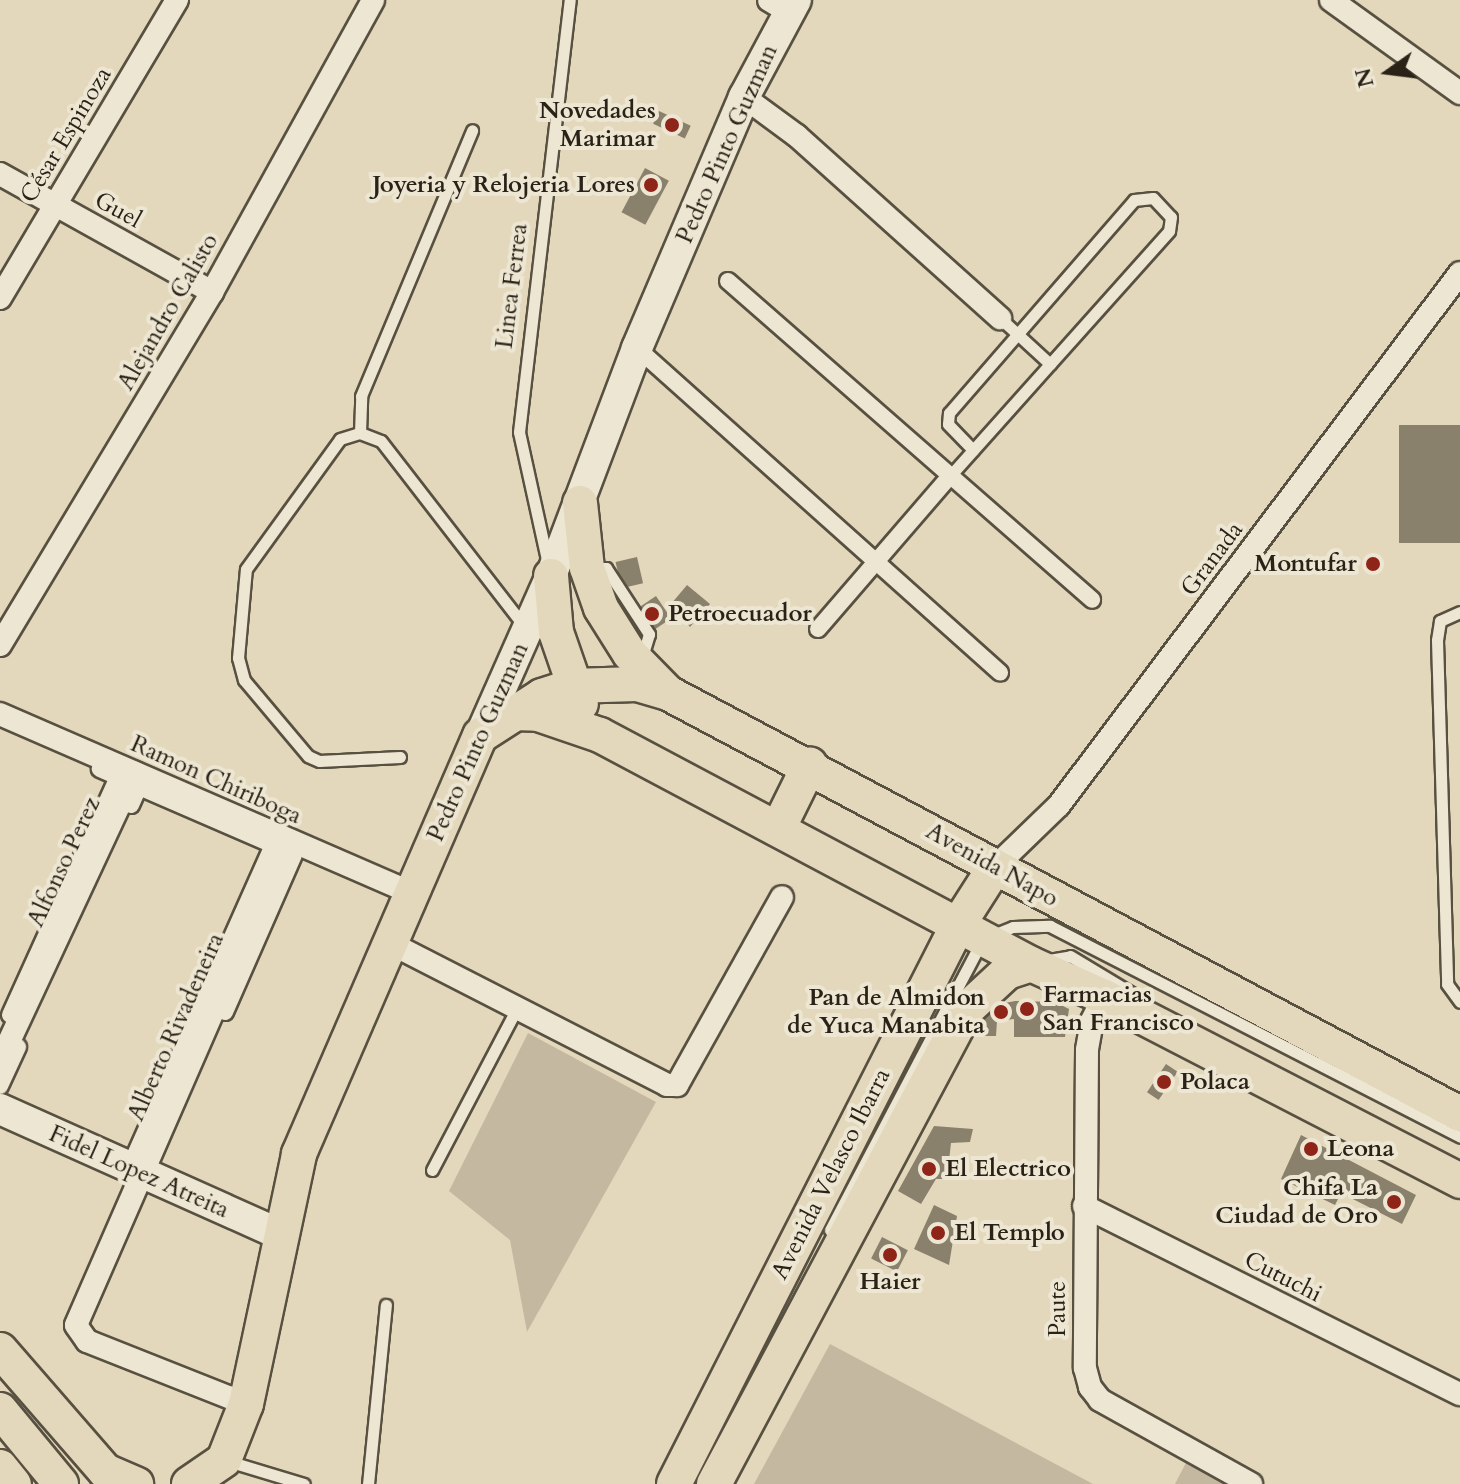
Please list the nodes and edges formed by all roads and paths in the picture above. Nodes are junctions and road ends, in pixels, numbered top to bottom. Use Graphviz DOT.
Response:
graph roads {
  1 [pos="177,0"];
  2 [pos="373,0"];
  3 [pos="570,0"];
  4 [pos="1331,0"];
  5 [pos="785,4"];
  6 [pos="1460,93"];
  7 [pos="744,97"];
  8 [pos="472,130"];
  9 [pos="0,174"];
  10 [pos="54,205"];
  11 [pos="1460,273"];
  12 [pos="728,281"];
  13 [pos="212,292"];
  14 [pos="0,298"];
  15 [pos="1000,318"];
  16 [pos="1018,334"];
  17 [pos="637,348"];
  18 [pos="1050,364"];
  19 [pos="360,433"];
  20 [pos="973,450"];
  21 [pos="949,477"];
  22 [pos="580,503"];
  23 [pos="875,561"];
  24 [pos="551,576"];
  25 [pos="1092,600"];
  26 [pos="1460,612"];
  27 [pos="818,629"];
  28 [pos="527,630"];
  29 [pos="0,645"];
  30 [pos="1000,672"];
  31 [pos="572,686"];
  32 [pos="668,693"];
  33 [pos="513,713"];
  34 [pos="0,714"];
  35 [pos="0,725"];
  36 [pos="600,735"];
  37 [pos="480,736"];
  38 [pos="400,757"];
  39 [pos="810,764"];
  40 [pos="134,773"];
  41 [pos="778,829"];
  42 [pos="291,848"];
  43 [pos="995,867"];
  44 [pos="412,893"];
  45 [pos="782,897"];
  46 [pos="970,932"];
  47 [pos="390,943"];
  48 [pos="1031,964"];
  49 [pos="1104,997"];
  50 [pos="1460,1002"];
  51 [pos="1151,1004"];
  52 [pos="516,1010"];
  53 [pos="1165,1012"];
  54 [pos="0,1036"];
  55 [pos="0,1061"];
  56 [pos="0,1086"];
  57 [pos="0,1109"];
  58 [pos="1460,1114"];
  59 [pos="1404,1135"];
  60 [pos="1460,1137"];
  61 [pos="144,1163"];
  62 [pos="432,1170"];
  63 [pos="1460,1181"];
  64 [pos="1084,1206"];
  65 [pos="279,1234"];
  66 [pos="821,1246"];
  67 [pos="386,1305"];
  68 [pos="0,1350"];
  69 [pos="1460,1394"];
  70 [pos="246,1404"];
  71 [pos="0,1410"];
  72 [pos="0,1424"];
  73 [pos="224,1460"];
  74 [pos="0,1467"];
  75 [pos="14,1484"];
  76 [pos="48,1484"];
  77 [pos="61,1484"];
  78 [pos="136,1484"];
  79 [pos="189,1484"];
  80 [pos="304,1484"];
  81 [pos="368,1484"];
  82 [pos="674,1484"];
  83 [pos="714,1484"];
  84 [pos="1251,1484"];
  1 -- 10 [label="street, César Espinoza"];
  2 -- 13 [label="street, Alejandro Calisto"];
  3 -- 24 [label="lane, Linea Ferrea"];
  4 -- 6 [label="street"];
  5 -- 7 [label="main road, Pedro Pinto Guzman"];
  7 -- 15 [label="street"];
  7 -- 17 [label="main road, Pedro Pinto Guzman"];
  8 -- 19 [label="lane"];
  9 -- 10 [label="street, Guel"];
  10 -- 13 [label="street, Guel"];
  10 -- 14 [label="street, César Espinoza"];
  11 -- 43 [label="street, Granada"];
  12 -- 21 [label="street"];
  13 -- 29 [label="street, Alejandro Calisto"];
  15 -- 16 [label="lane"];
  16 -- 18 [label="lane"];
  16 -- 18 [label="lane"];
  16 -- 20 [label="lane"];
  17 -- 22 [label="main road, Pedro Pinto Guzman"];
  17 -- 23 [label="street"];
  18 -- 20 [label="lane"];
  19 -- 28 [label="lane"];
  19 -- 38 [label="lane"];
  20 -- 21 [label="lane"];
  21 -- 23 [label="street"];
  21 -- 25 [label="street"];
  22 -- 24 [label="main road, Pedro Pinto Guzman"];
  22 -- 32 [label="main road"];
  23 -- 27 [label="street"];
  23 -- 30 [label="street"];
  24 -- 28 [label="main road, Pedro Pinto Guzman"];
  24 -- 31 [label="main road"];
  26 -- 50 [label="lane"];
  28 -- 37 [label="main road, Pedro Pinto Guzman"];
  31 -- 32 [label="main road, Avenida Napo"];
  31 -- 33 [label="main road, Avenida Napo"];
  31 -- 36 [label="main road"];
  32 -- 39 [label="main road, Avenida Napo"];
  33 -- 36 [label="main road"];
  33 -- 37 [label="main road, Avenida Napo"];
  34 -- 40 [label="street, Ramon Chiriboga"];
  35 -- 54 [label="street"];
  36 -- 41 [label="main road"];
  37 -- 44 [label="main road, Pedro Pinto Guzman"];
  39 -- 41 [label="main road"];
  39 -- 43 [label="main road, Avenida Napo"];
  40 -- 42 [label="street, Ramon Chiriboga"];
  40 -- 55 [label="street, Alfonso Perez"];
  41 -- 46 [label="main road"];
  42 -- 44 [label="street, Ramon Chiriboga"];
  42 -- 61 [label="street, Alberto Rivadeneira"];
  43 -- 46 [label="main road, Avenida Velasco Ibarra"];
  43 -- 58 [label="main road, Avenida Napo"];
  44 -- 47 [label="main road, Pedro Pinto Guzman"];
  45 -- 52 [label="street"];
  46 -- 48 [label="main road"];
  46 -- 60 [label="lane"];
  46 -- 66 [label="lane"];
  46 -- 82 [label="main road, Avenida Velasco Ibarra"];
  47 -- 52 [label="street"];
  47 -- 65 [label="main road, Pedro Pinto Guzman"];
  48 -- 49 [label="main road"];
  48 -- 51 [label="lane"];
  48 -- 83 [label="main road, Avenida Velasco Ibarra"];
  49 -- 63 [label="main road"];
  49 -- 64 [label="street, Paute"];
  52 -- 62 [label="lane"];
  53 -- 59 [label="lane"];
  56 -- 61 [label="street"];
  57 -- 61 [label="main road, Fidel Lopez Atreita"];
  61 -- 65 [label="main road, Fidel Lopez Atreita"];
  61 -- 70 [label="street, Alberto Rivadeneira"];
  64 -- 69 [label="street, Cutuchi"];
  64 -- 84 [label="street, Paute"];
  65 -- 70 [label="main road, Pedro Pinto Guzman"];
  67 -- 81 [label="lane"];
  68 -- 78 [label="main road"];
  70 -- 73 [label="main road, Pedro Pinto Guzman"];
  71 -- 77 [label="main road"];
  72 -- 76 [label="lane"];
  73 -- 79 [label="main road"];
  73 -- 80 [label="lane"];
  74 -- 75 [label="main road"];
}
